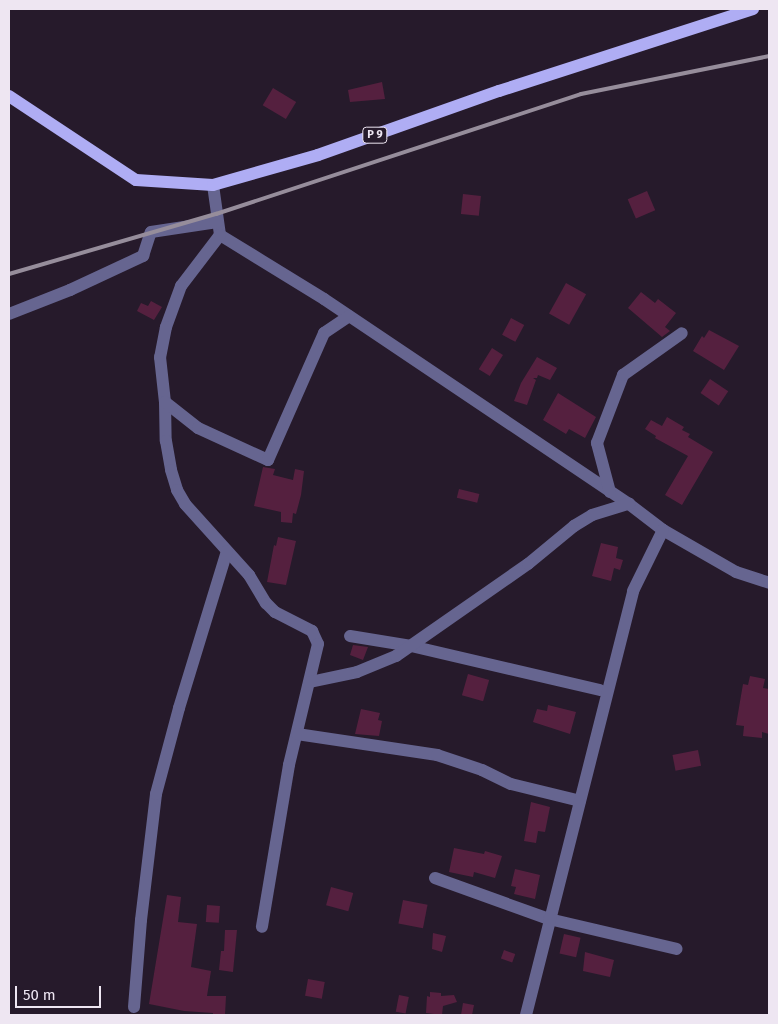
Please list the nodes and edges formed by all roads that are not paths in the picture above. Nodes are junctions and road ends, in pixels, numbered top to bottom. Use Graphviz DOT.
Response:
graph roads {
  1 [pos="753,9"];
  2 [pos="9,96"];
  3 [pos="213,185"];
  4 [pos="218,222"];
  5 [pos="220,235"];
  6 [pos="9,314"];
  7 [pos="349,316"];
  8 [pos="682,333"];
  9 [pos="165,402"];
  10 [pos="610,492"];
  11 [pos="628,504"];
  12 [pos="663,530"];
  13 [pos="227,551"];
  14 [pos="769,583"];
  15 [pos="350,636"];
  16 [pos="411,646"];
  17 [pos="310,682"];
  18 [pos="600,690"];
  19 [pos="297,734"];
  20 [pos="580,801"];
  21 [pos="435,878"];
  22 [pos="550,919"];
  23 [pos="262,927"];
  24 [pos="677,949"];
  25 [pos="134,1007"];
  26 [pos="526,1015"];
  1 -- 3 [label="main road, P 9"];
  2 -- 3 [label="main road, P 9"];
  3 -- 4 [label="street"];
  4 -- 5 [label="street"];
  4 -- 6 [label="street"];
  5 -- 7 [label="street"];
  5 -- 9 [label="street"];
  7 -- 9 [label="street"];
  7 -- 10 [label="street"];
  8 -- 10 [label="street"];
  9 -- 13 [label="street"];
  10 -- 11 [label="street"];
  11 -- 12 [label="street"];
  11 -- 16 [label="street"];
  12 -- 14 [label="street"];
  12 -- 20 [label="street"];
  13 -- 17 [label="street"];
  13 -- 25 [label="street"];
  15 -- 16 [label="street"];
  16 -- 17 [label="street"];
  16 -- 18 [label="street"];
  17 -- 19 [label="street"];
  19 -- 20 [label="street"];
  19 -- 23 [label="street"];
  20 -- 22 [label="street"];
  21 -- 22 [label="street"];
  22 -- 24 [label="street"];
  22 -- 26 [label="street"];
}
